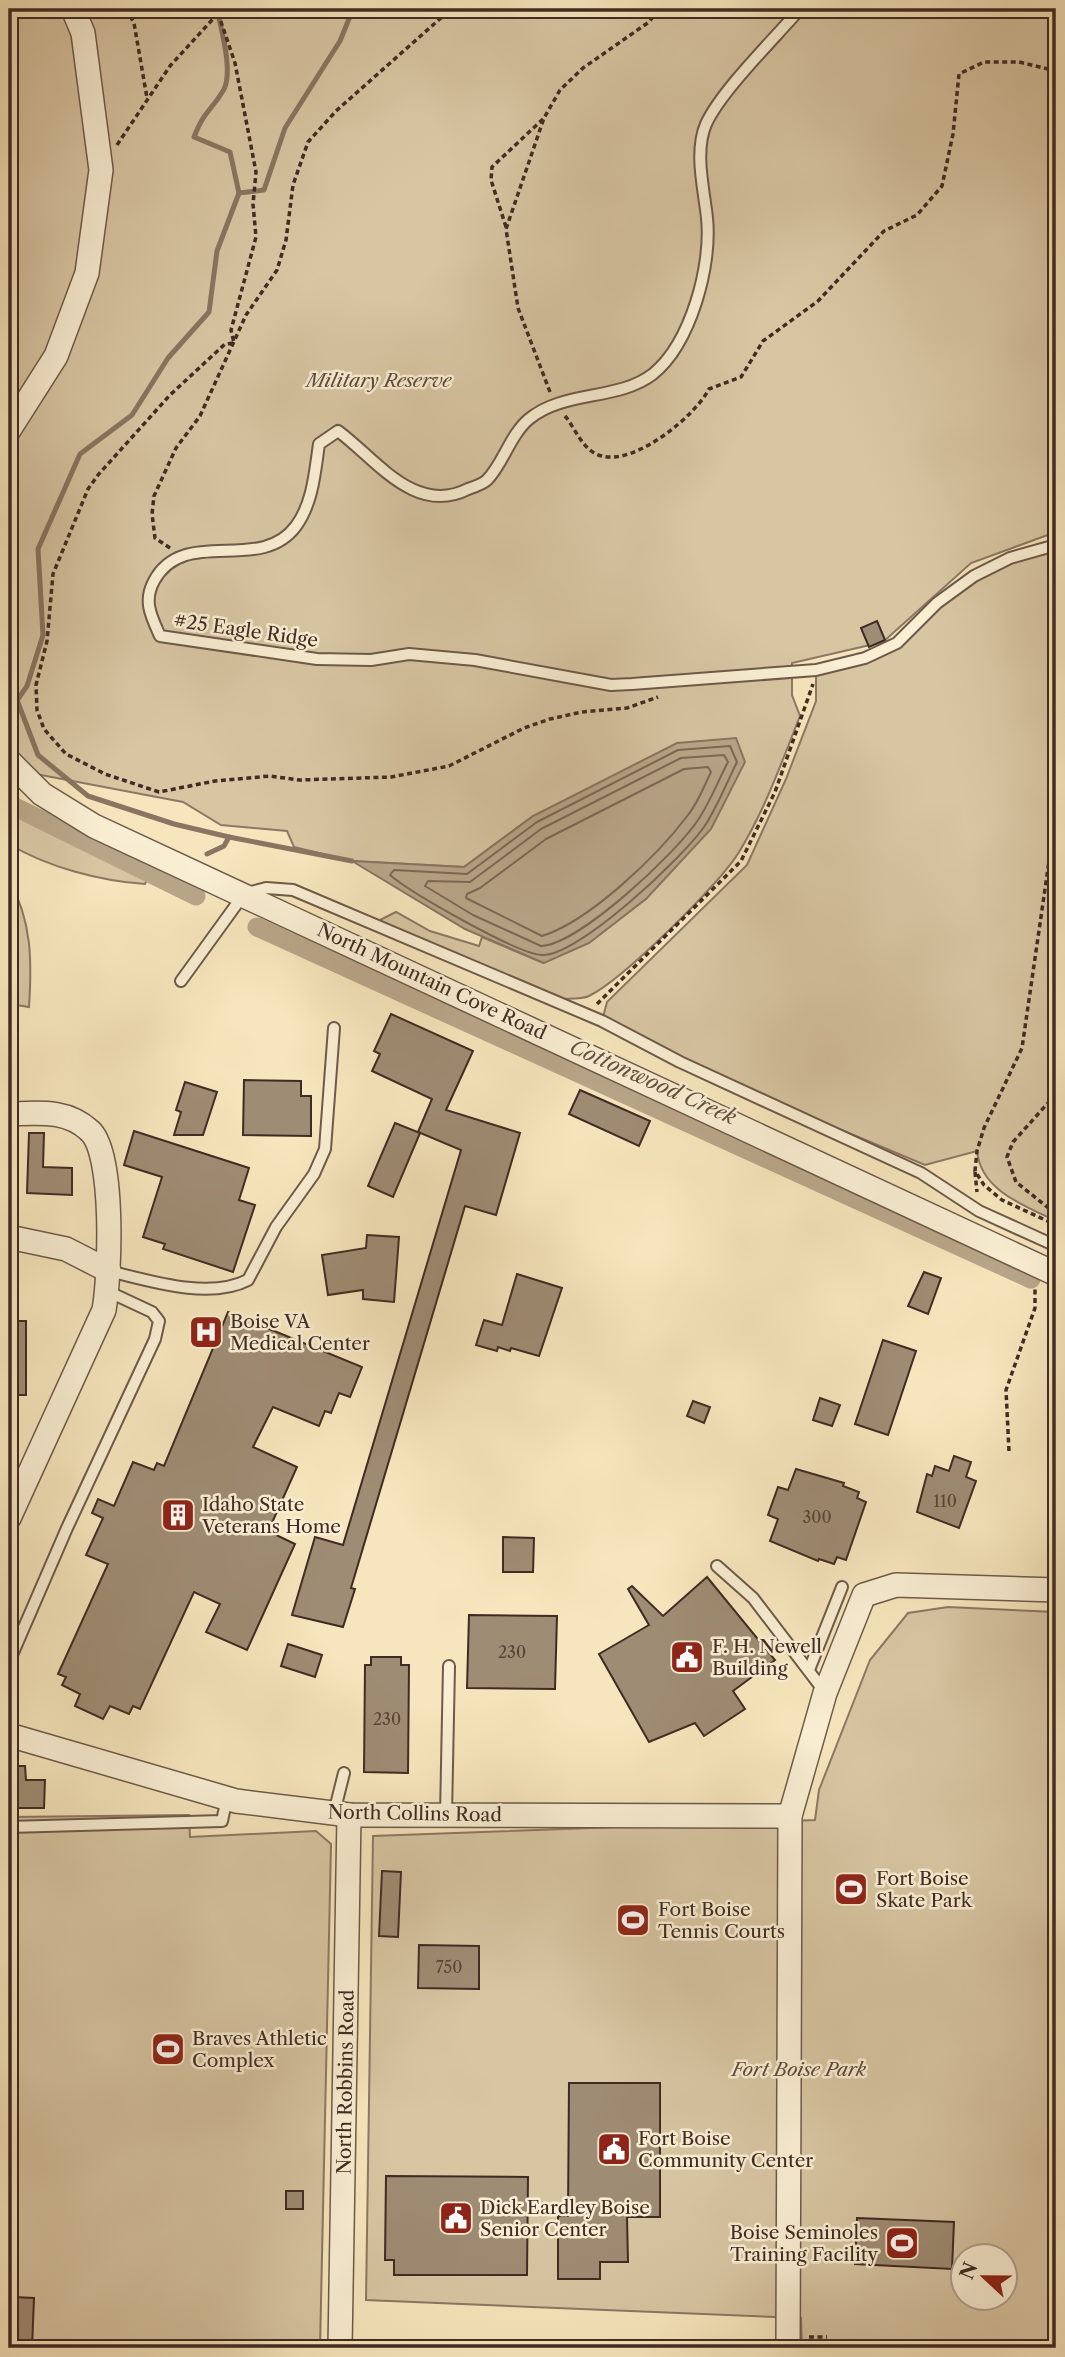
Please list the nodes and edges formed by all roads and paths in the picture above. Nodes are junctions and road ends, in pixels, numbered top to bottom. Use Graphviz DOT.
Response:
graph roads {
  1 [pos="73,9"];
  2 [pos="126,9"];
  3 [pos="222,9"];
  4 [pos="451,9"];
  5 [pos="659,9"];
  6 [pos="800,9"];
  7 [pos="218,13"];
  8 [pos="1056,71"];
  9 [pos="148,100"];
  10 [pos="544,118"];
  11 [pos="101,170"];
  12 [pos="506,229"];
  13 [pos="234,343"];
  14 [pos="556,405"];
  15 [pos="9,430"];
  16 [pos="1056,545"];
  17 [pos="180,555"];
  18 [pos="816,670"];
  19 [pos="9,761"];
  20 [pos="1056,813"];
  21 [pos="244,894"];
  22 [pos="181,981"];
  23 [pos="588,1015"];
  24 [pos="334,1028"];
  25 [pos="1056,1094"];
  26 [pos="9,1114"];
  27 [pos="979,1212"];
  28 [pos="1056,1214"];
  29 [pos="1056,1225"];
  30 [pos="970,1235"];
  31 [pos="9,1237"];
  32 [pos="1056,1246"];
  33 [pos="1045,1276"];
  34 [pos="108,1281"];
  35 [pos="1009,1451"];
  36 [pos="9,1518"];
  37 [pos="717,1566"];
  38 [pos="842,1587"];
  39 [pos="1056,1590"];
  40 [pos="9,1662"];
  41 [pos="449,1666"];
  42 [pos="809,1670"];
  43 [pos="825,1693"];
  44 [pos="9,1735"];
  45 [pos="344,1773"];
  46 [pos="227,1798"];
  47 [pos="342,1814"];
  48 [pos="446,1815"];
  49 [pos="790,1816"];
  50 [pos="9,1827"];
  51 [pos="827,2337"];
  52 [pos="795,2343"];
  53 [pos="340,2348"];
  1 -- 11 [label="street"];
  2 -- 9 [label="path"];
  3 -- 7 [label="path"];
  4 -- 13 [label="path"];
  5 -- 10 [label="path"];
  6 -- 14 [label="lane"];
  7 -- 9 [label="path"];
  7 -- 13 [label="path"];
  8 -- 14 [label="path"];
  9 -- 11 [label="path"];
  10 -- 12 [label="path"];
  10 -- 12 [label="path"];
  11 -- 15 [label="street"];
  12 -- 14 [label="path"];
  13 -- 17 [label="path"];
  14 -- 17 [label="lane"];
  16 -- 18 [label="lane"];
  17 -- 18 [label="lane, #25 Eagle Ridge"];
  18 -- 23 [label="path"];
  19 -- 21 [label="street, North Mountain Cove Road"];
  20 -- 29 [label="path"];
  21 -- 22 [label="lane"];
  21 -- 23 [label="lane"];
  21 -- 30 [label="street, North Mountain Cove Road"];
  23 -- 27 [label="lane"];
  24 -- 34 [label="lane"];
  25 -- 28 [label="path"];
  26 -- 34 [label="street"];
  27 -- 30 [label="lane"];
  27 -- 32 [label="lane"];
  30 -- 33 [label="street, North Mountain Cove Road"];
  31 -- 34 [label="street"];
  33 -- 35 [label="path"];
  34 -- 36 [label="street"];
  34 -- 40 [label="lane"];
  37 -- 42 [label="lane"];
  38 -- 42 [label="lane"];
  39 -- 43 [label="street"];
  41 -- 48 [label="lane"];
  42 -- 43 [label="lane"];
  43 -- 49 [label="street"];
  44 -- 46 [label="street, North Collins Road"];
  45 -- 47 [label="lane"];
  46 -- 47 [label="street, North Collins Road"];
  46 -- 50 [label="lane"];
  47 -- 48 [label="street, North Collins Road"];
  47 -- 53 [label="street, North Robbins Road"];
  48 -- 49 [label="street, North Collins Road"];
  49 -- 52 [label="street"];
  51 -- 52 [label="path"];
}
